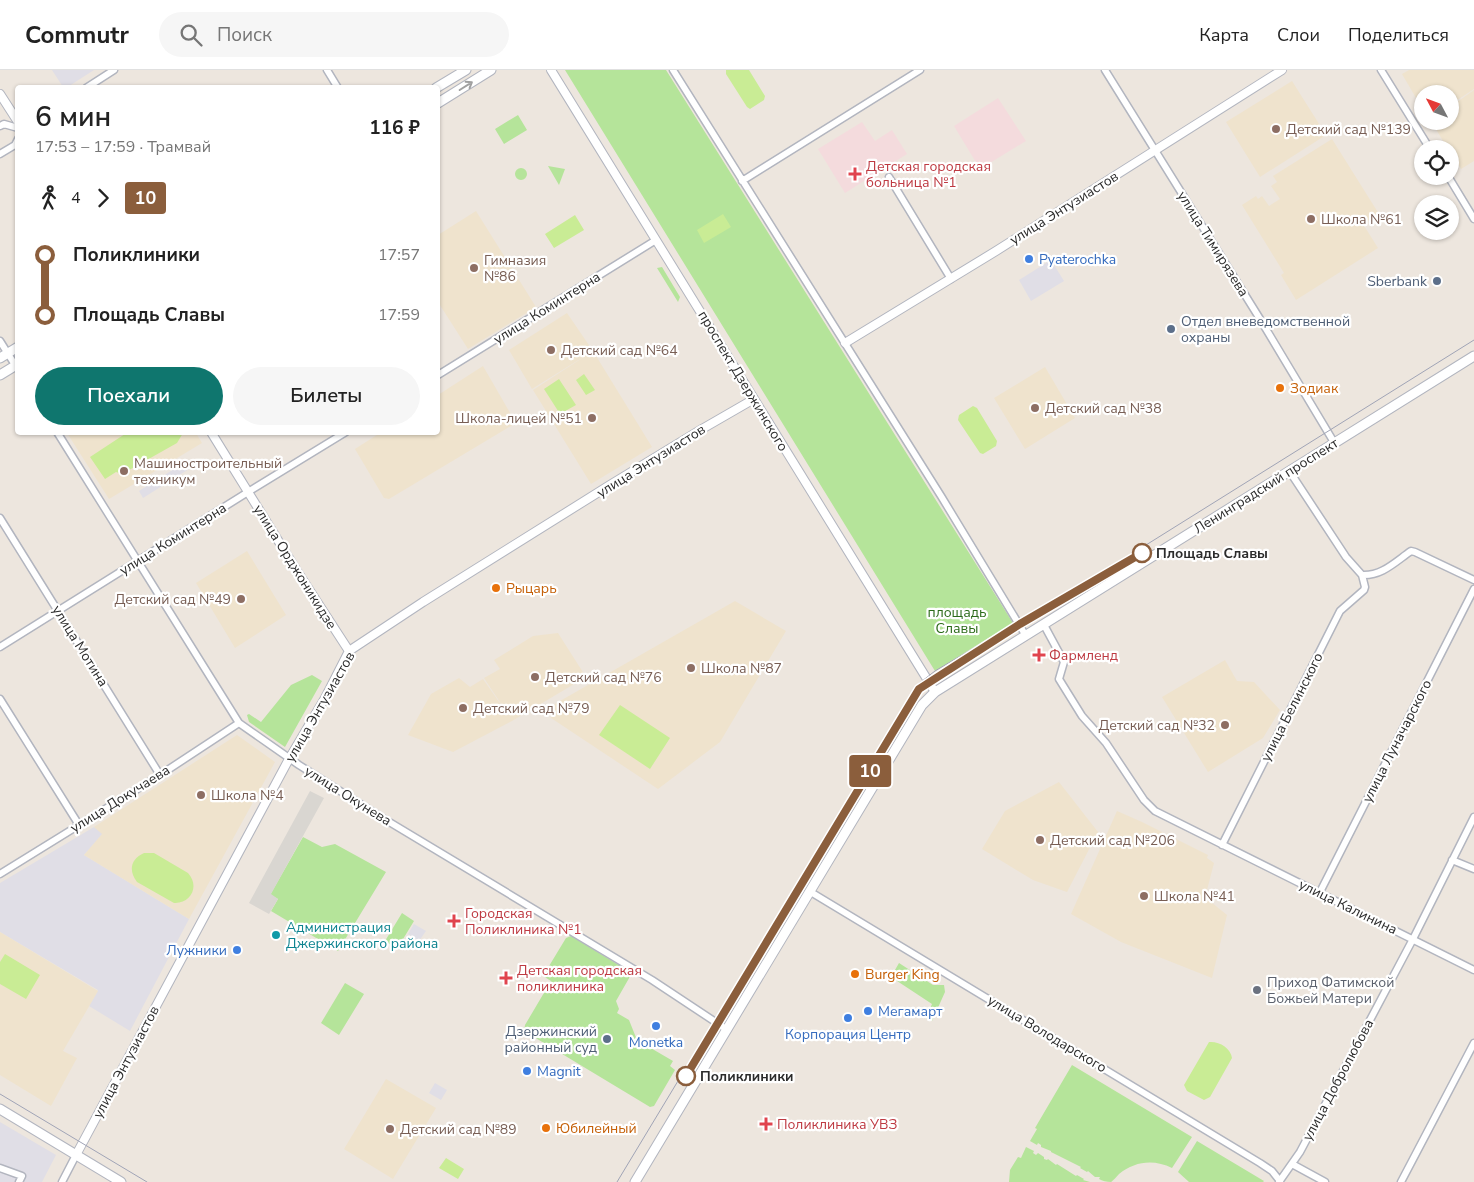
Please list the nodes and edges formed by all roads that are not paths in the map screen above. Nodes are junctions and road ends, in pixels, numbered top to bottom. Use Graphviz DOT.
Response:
graph roads {
  1 [pos="114,70"];
  2 [pos="327,70"];
  3 [pos="466,70"];
  4 [pos="491,70"];
  5 [pos="551,70"];
  6 [pos="673,70"];
  7 [pos="920,70"];
  8 [pos="1105,70"];
  9 [pos="1282,70"];
  10 [pos="1381,70"];
  11 [pos="91,85"];
  12 [pos="336,85"];
  13 [pos="440,86"];
  14 [pos="0,94"];
  15 [pos="440,102"];
  16 [pos="15,117"];
  17 [pos="0,126"];
  18 [pos="15,127"];
  19 [pos="1424,140"];
  20 [pos="15,145"];
  21 [pos="1154,150"];
  22 [pos="0,154"];
  23 [pos="889,177"];
  24 [pos="742,181"];
  25 [pos="1453,185"];
  26 [pos="1474,219"];
  27 [pos="656,240"];
  28 [pos="951,279"];
  29 [pos="0,341"];
  30 [pos="844,343"];
  31 [pos="15,349"];
  32 [pos="4,356"];
  33 [pos="1474,356"];
  34 [pos="15,364"];
  35 [pos="15,367"];
  36 [pos="440,374"];
  37 [pos="0,375"];
  38 [pos="754,399"];
  39 [pos="60,435"];
  40 [pos="213,435"];
  41 [pos="341,435"];
  42 [pos="1335,444"];
  43 [pos="1290,472"];
  44 [pos="248,492"];
  45 [pos="0,518"];
  46 [pos="138,560"];
  47 [pos="1362,575"];
  48 [pos="1474,580"];
  49 [pos="1474,589"];
  50 [pos="58,611"];
  51 [pos="1044,625"];
  52 [pos="1026,636"];
  53 [pos="0,647"];
  54 [pos="349,651"];
  55 [pos="935,692"];
  56 [pos="0,699"];
  57 [pos="239,723"];
  58 [pos="290,759"];
  59 [pos="160,775"];
  60 [pos="1474,817"];
  61 [pos="79,825"];
  62 [pos="1222,845"];
  63 [pos="1452,860"];
  64 [pos="1474,869"];
  65 [pos="0,874"];
  66 [pos="810,891"];
  67 [pos="1320,892"];
  68 [pos="1413,939"];
  69 [pos="1474,970"];
  70 [pos="726,1029"];
  71 [pos="1474,1043"];
  72 [pos="0,1109"];
  73 [pos="76,1155"];
  74 [pos="1292,1164"];
  75 [pos="0,1168"];
  76 [pos="19,1182"];
  77 [pos="62,1182"];
  78 [pos="121,1182"];
  79 [pos="634,1182"];
  80 [pos="1279,1182"];
  81 [pos="1326,1182"];
  82 [pos="1401,1182"];
  1 -- 11 [label="street"];
  2 -- 12 [label="street"];
  3 -- 13 [label="main road"];
  15 -- 4 [label="main road, one-way"];
  5 -- 27 [label="street, проспект Дзержинского"];
  6 -- 24 [label="street"];
  7 -- 24 [label="street"];
  8 -- 21 [label="street, улица Тимирязева"];
  9 -- 21 [label="street, улица Энтузиастов"];
  10 -- 19 [label="street"];
  14 -- 16 [label="street"];
  17 -- 18 [label="street"];
  20 -- 22 [label="street"];
  21 -- 28 [label="street, улица Энтузиастов"];
  21 -- 42 [label="street, улица Тимирязева"];
  23 -- 28 [label="street"];
  24 -- 30 [label="street"];
  25 -- 26 [label="street"];
  27 -- 36 [label="street, улица Коминтерна"];
  27 -- 38 [label="street, проспект Дзержинского"];
  28 -- 30 [label="street, улица Энтузиастов"];
  29 -- 32 [label="street"];
  30 -- 52 [label="street"];
  31 -- 32 [label="main road"];
  32 -- 34 [label="street"];
  33 -- 42 [label="main road, Ленинградский проспект"];
  35 -- 37 [label="main road"];
  38 -- 54 [label="street, улица Энтузиастов"];
  38 -- 55 [label="street, проспект Дзержинского"];
  39 -- 46 [label="street, улица Окунева"];
  40 -- 44 [label="street, улица Орджоникидзе"];
  41 -- 44 [label="street, улица Коминтерна"];
  42 -- 43 [label="main road, Ленинградский проспект"];
  43 -- 47 [label="street"];
  43 -- 51 [label="main road, Ленинградский проспект"];
  44 -- 46 [label="street, улица Коминтерна"];
  44 -- 54 [label="street, улица Орджоникидзе"];
  45 -- 50 [label="street, улица Мотина"];
  46 -- 50 [label="street, улица Коминтерна"];
  46 -- 57 [label="street, улица Окунева"];
  47 -- 48 [label="street"];
  47 -- 62 [label="street, улица Белинского"];
  49 -- 67 [label="street, улица Луначарского"];
  50 -- 53 [label="street, улица Коминтерна"];
  50 -- 59 [label="street, улица Мотина"];
  51 -- 52 [label="main road, Ленинградский проспект"];
  51 -- 62 [label="street"];
  52 -- 55 [label="main road, Ленинградский проспект"];
  54 -- 58 [label="street, улица Энтузиастов"];
  55 -- 66 [label="main road, Ленинградский проспект"];
  56 -- 61 [label="street"];
  57 -- 58 [label="street, улица Окунева"];
  57 -- 59 [label="street, улица Докучаева"];
  58 -- 70 [label="street, улица Окунева"];
  58 -- 73 [label="street, улица Энтузиастов"];
  59 -- 61 [label="street, улица Докучаева"];
  60 -- 63 [label="street, улица Добролюбова"];
  61 -- 65 [label="street, улица Докучаева"];
  62 -- 67 [label="street, улица Калинина"];
  63 -- 64 [label="street"];
  63 -- 68 [label="street, улица Добролюбова"];
  66 -- 70 [label="main road, Ленинградский проспект"];
  66 -- 80 [label="street, улица Володарского"];
  67 -- 68 [label="street, улица Калинина"];
  68 -- 69 [label="street, улица Калинина"];
  68 -- 74 [label="street, улица Добролюбова"];
  70 -- 79 [label="main road, Ленинградский проспект"];
  71 -- 82 [label="street"];
  72 -- 73 [label="main road"];
  73 -- 77 [label="street"];
  73 -- 78 [label="main road"];
  74 -- 80 [label="street, улица Добролюбова"];
  74 -- 81 [label="street"];
  75 -- 76 [label="street"];
}
